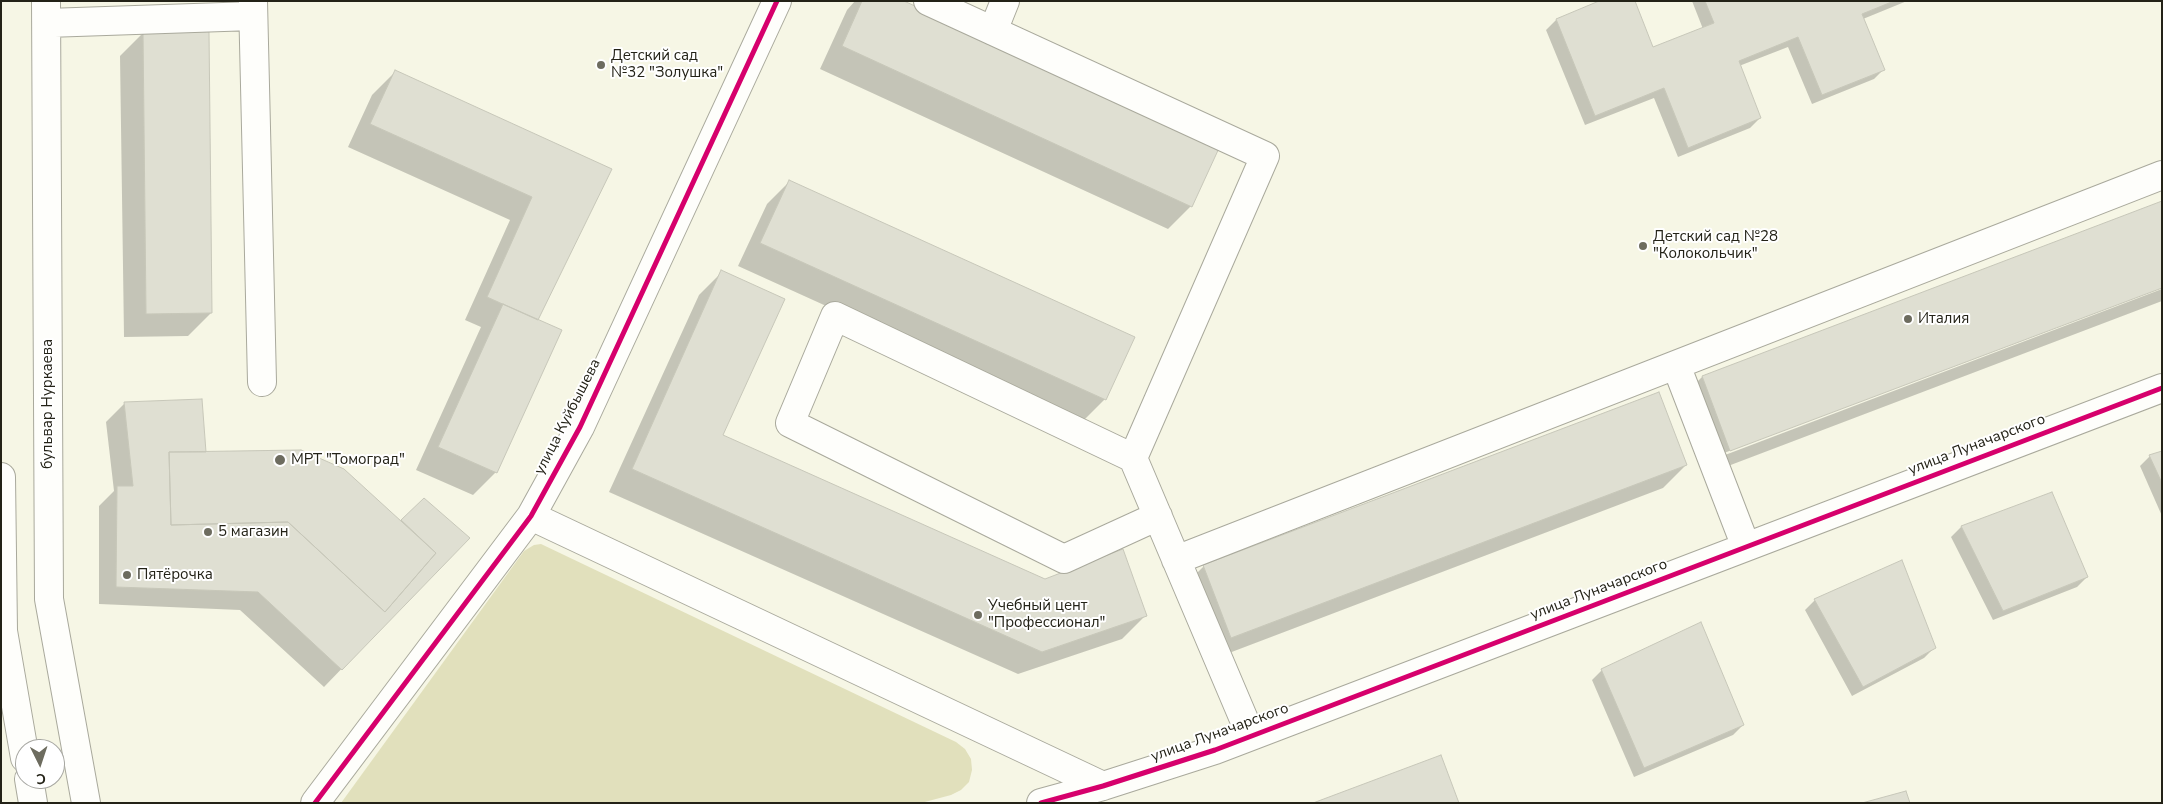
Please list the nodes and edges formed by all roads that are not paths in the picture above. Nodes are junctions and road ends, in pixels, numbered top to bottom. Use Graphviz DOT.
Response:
graph roads {
  1 [pos="777,1"];
  2 [pos="928,1"];
  3 [pos="1005,1"];
  4 [pos="253,8"];
  5 [pos="47,12"];
  6 [pos="993,31"];
  7 [pos="2162,175"];
  8 [pos="1676,365"];
  9 [pos="262,382"];
  10 [pos="2162,388"];
  11 [pos="1133,458"];
  12 [pos="1,477"];
  13 [pos="531,516"];
  14 [pos="1158,516"];
  15 [pos="1746,547"];
  16 [pos="1176,560"];
  17 [pos="1251,736"];
  18 [pos="22,739"];
  19 [pos="1103,786"];
  20 [pos="31,789"];
  21 [pos="33,803"];
  22 [pos="86,803"];
  23 [pos="315,803"];
  24 [pos="1041,803"];
  1 -- 13 [label="street, улица Куйбышева"];
  2 -- 6 [label="street"];
  3 -- 6 [label="street"];
  4 -- 5 [label="street"];
  4 -- 9 [label="street"];
  5 -- 22 [label="street, бульвар Нуркаева"];
  6 -- 11 [label="street"];
  7 -- 8 [label="street"];
  8 -- 15 [label="street"];
  8 -- 16 [label="street"];
  10 -- 15 [label="street, улица Луначарского"];
  11 -- 14 [label="street"];
  11 -- 14 [label="street"];
  12 -- 18 [label="street"];
  13 -- 19 [label="street"];
  13 -- 23 [label="street, улица Куйбышева"];
  14 -- 16 [label="street"];
  15 -- 17 [label="street, улица Луначарского"];
  16 -- 17 [label="street"];
  17 -- 19 [label="street, улица Луначарского"];
  19 -- 24 [label="street, улица Луначарского"];
  20 -- 21 [label="street"];
}
